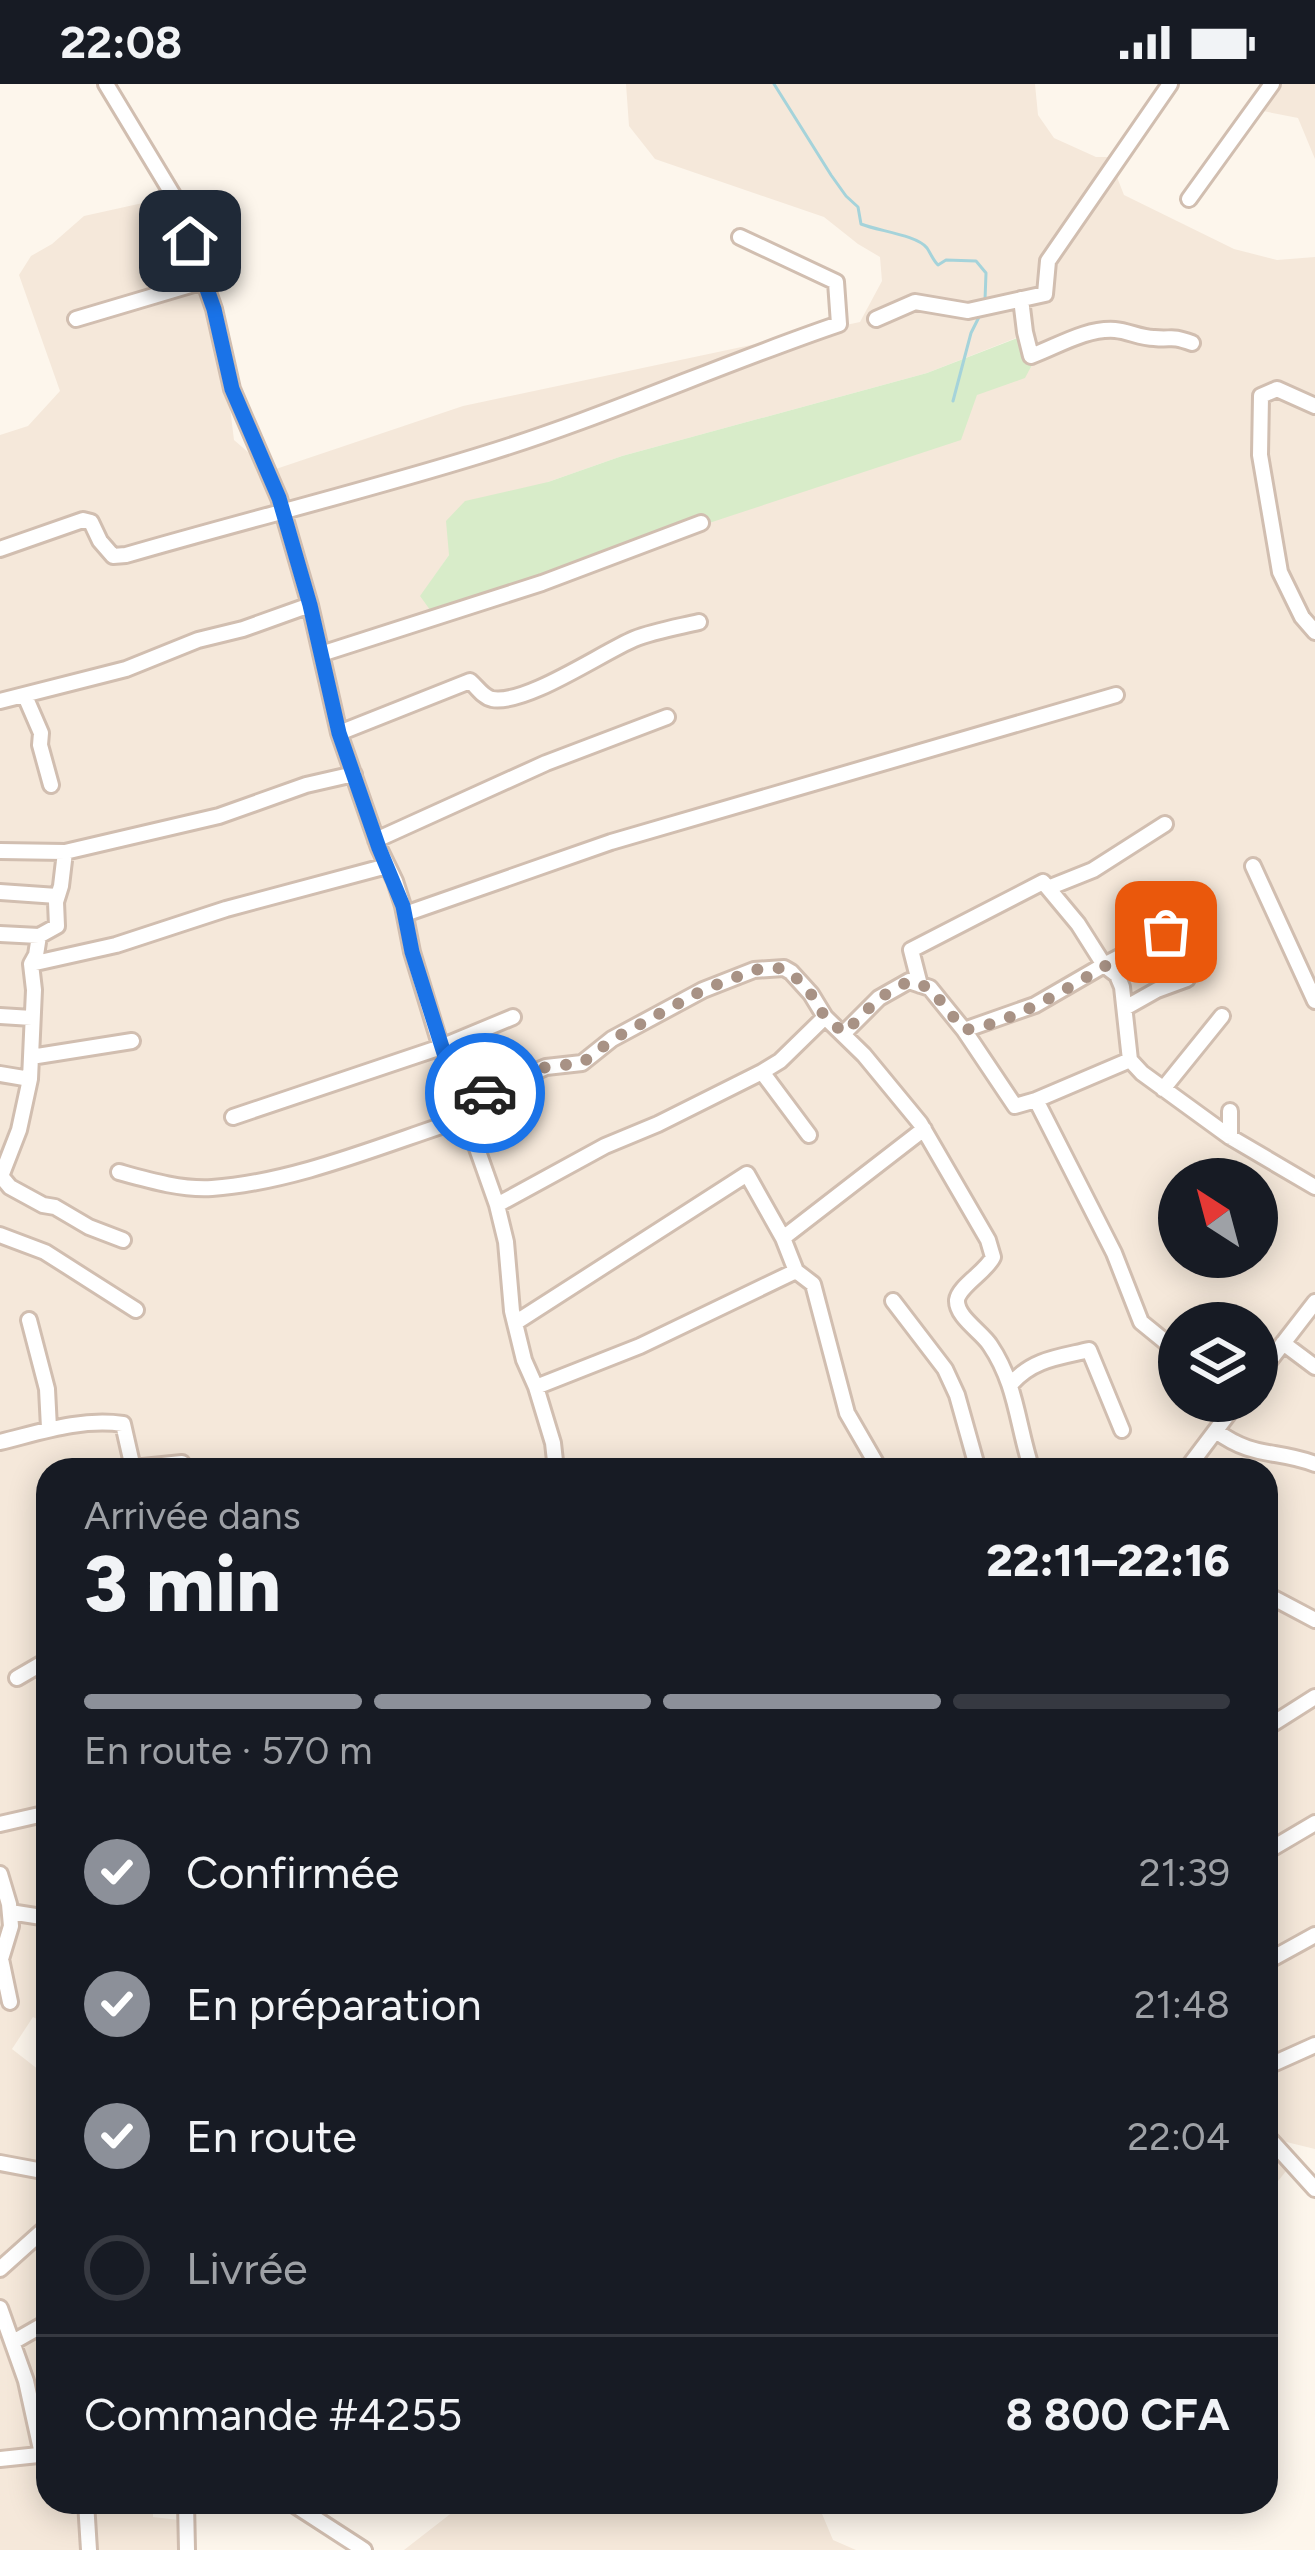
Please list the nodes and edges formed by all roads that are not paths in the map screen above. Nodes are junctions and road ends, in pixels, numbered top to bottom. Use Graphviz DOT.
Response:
graph roads {
  1 [pos="106,84"];
  2 [pos="1171,84"];
  3 [pos="1271,84"];
  4 [pos="1189,199"];
  5 [pos="740,237"];
  6 [pos="204,281"];
  7 [pos="1022,299"];
  8 [pos="76,319"];
  9 [pos="875,319"];
  10 [pos="1192,343"];
  11 [pos="1315,406"];
  12 [pos="283,513"];
  13 [pos="701,523"];
  14 [pos="0,547"];
  15 [pos="310,605"];
  16 [pos="699,622"];
  17 [pos="1315,632"];
  18 [pos="321,655"];
  19 [pos="1116,695"];
  20 [pos="25,696"];
  21 [pos="0,701"];
  22 [pos="667,717"];
  23 [pos="339,733"];
  24 [pos="354,774"];
  25 [pos="51,785"];
  26 [pos="1166,824"];
  27 [pos="376,840"];
  28 [pos="0,851"];
  29 [pos="65,852"];
  30 [pos="387,866"];
  31 [pos="1253,866"];
  32 [pos="1048,888"];
  33 [pos="0,892"];
  34 [pos="57,896"];
  35 [pos="405,914"];
  36 [pos="1204,914"];
  37 [pos="0,934"];
  38 [pos="39,936"];
  39 [pos="31,964"];
  40 [pos="1105,964"];
  41 [pos="1187,980"];
  42 [pos="920,985"];
  43 [pos="1315,1001"];
  44 [pos="1125,1008"];
  45 [pos="0,1016"];
  46 [pos="1222,1016"];
  47 [pos="513,1017"];
  48 [pos="825,1017"];
  49 [pos="32,1018"];
  50 [pos="964,1030"];
  51 [pos="844,1033"];
  52 [pos="132,1041"];
  53 [pos="441,1047"];
  54 [pos="31,1058"];
  55 [pos="1130,1060"];
  56 [pos="763,1072"];
  57 [pos="0,1074"];
  58 [pos="30,1079"];
  59 [pos="1162,1088"];
  60 [pos="1036,1100"];
  61 [pos="462,1111"];
  62 [pos="1230,1111"];
  63 [pos="233,1118"];
  64 [pos="924,1129"];
  65 [pos="809,1136"];
  66 [pos="1230,1137"];
  67 [pos="119,1172"];
  68 [pos="0,1177"];
  69 [pos="1315,1187"];
  70 [pos="496,1205"];
  71 [pos="0,1235"];
  72 [pos="783,1238"];
  73 [pos="123,1240"];
  74 [pos="796,1270"];
  75 [pos="893,1301"];
  76 [pos="1315,1302"];
  77 [pos="136,1310"];
  78 [pos="29,1321"];
  79 [pos="515,1323"];
  80 [pos="1158,1336"];
  81 [pos="1283,1343"];
  82 [pos="1278,1349"];
  83 [pos="1315,1367"];
  84 [pos="1012,1383"];
  85 [pos="536,1388"];
  86 [pos="1223,1422"];
  87 [pos="49,1428"];
  88 [pos="1122,1430"];
  89 [pos="1216,1431"];
  90 [pos="0,1442"];
  91 [pos="131,1458"];
  92 [pos="555,1458"];
  93 [pos="873,1458"];
  94 [pos="974,1458"];
  95 [pos="1028,1458"];
  96 [pos="1195,1458"];
  97 [pos="1315,1464"];
  98 [pos="1278,1600"];
  99 [pos="1315,1620"];
  100 [pos="36,1667"];
  101 [pos="17,1678"];
  102 [pos="1315,1697"];
  103 [pos="1278,1720"];
  104 [pos="36,1816"];
  105 [pos="1315,1823"];
  106 [pos="0,1824"];
  107 [pos="1278,1845"];
  108 [pos="0,1874"];
  109 [pos="10,1912"];
  110 [pos="36,1916"];
  111 [pos="1315,1935"];
  112 [pos="1278,1957"];
  113 [pos="10,2002"];
  114 [pos="1315,2045"];
  115 [pos="1278,2062"];
  116 [pos="1278,2148"];
  117 [pos="0,2162"];
  118 [pos="36,2170"];
  119 [pos="1315,2188"];
  120 [pos="36,2237"];
  121 [pos="0,2269"];
  122 [pos="0,2308"];
  123 [pos="36,2329"];
  124 [pos="13,2342"];
  125 [pos="36,2417"];
  126 [pos="36,2455"];
  127 [pos="0,2459"];
  128 [pos="87,2514"];
  129 [pos="186,2514"];
  130 [pos="308,2514"];
  131 [pos="89,2550"];
  132 [pos="187,2550"];
  133 [pos="364,2550"];
  1 -- 6 [label="street"];
  2 -- 7 [label="street"];
  3 -- 4 [label="street"];
  5 -- 12 [label="street"];
  6 -- 8 [label="street"];
  6 -- 12 [label="street"];
  7 -- 9 [label="street"];
  7 -- 10 [label="street"];
  11 -- 17 [label="street"];
  12 -- 14 [label="street"];
  12 -- 15 [label="street"];
  13 -- 18 [label="street"];
  15 -- 18 [label="street"];
  15 -- 20 [label="street"];
  16 -- 23 [label="street"];
  18 -- 23 [label="street"];
  19 -- 35 [label="street"];
  20 -- 21 [label="street"];
  20 -- 25 [label="street"];
  22 -- 27 [label="street"];
  23 -- 24 [label="street"];
  24 -- 27 [label="street"];
  24 -- 29 [label="street"];
  26 -- 32 [label="street"];
  27 -- 30 [label="street"];
  28 -- 29 [label="street"];
  29 -- 34 [label="street"];
  30 -- 35 [label="street"];
  30 -- 39 [label="street"];
  31 -- 43 [label="street"];
  32 -- 40 [label="street"];
  32 -- 42 [label="street"];
  33 -- 34 [label="street"];
  34 -- 38 [label="street"];
  35 -- 53 [label="street"];
  36 -- 40 [label="street"];
  37 -- 38 [label="street"];
  38 -- 39 [label="street"];
  39 -- 49 [label="street"];
  40 -- 44 [label="street"];
  40 -- 50 [label="street"];
  41 -- 44 [label="street"];
  42 -- 50 [label="street"];
  42 -- 51 [label="street"];
  44 -- 55 [label="street"];
  45 -- 49 [label="street"];
  46 -- 59 [label="street"];
  47 -- 53 [label="street"];
  48 -- 51 [label="street"];
  48 -- 56 [label="street"];
  48 -- 61 [label="street"];
  49 -- 54 [label="street"];
  50 -- 60 [label="street"];
  51 -- 64 [label="street"];
  52 -- 54 [label="street"];
  53 -- 61 [label="street"];
  53 -- 63 [label="street"];
  54 -- 58 [label="street"];
  55 -- 59 [label="street"];
  55 -- 60 [label="street"];
  56 -- 65 [label="street"];
  56 -- 70 [label="street"];
  57 -- 58 [label="street"];
  58 -- 68 [label="street"];
  59 -- 66 [label="street"];
  60 -- 80 [label="street"];
  61 -- 67 [label="street"];
  61 -- 70 [label="street"];
  62 -- 66 [label="street"];
  64 -- 72 [label="street"];
  64 -- 84 [label="street"];
  66 -- 69 [label="street"];
  68 -- 73 [label="street"];
  70 -- 79 [label="street"];
  71 -- 77 [label="street"];
  72 -- 74 [label="street"];
  72 -- 79 [label="street"];
  74 -- 85 [label="street"];
  74 -- 93 [label="street"];
  75 -- 94 [label="street"];
  76 -- 81 [label="street"];
  78 -- 87 [label="street"];
  79 -- 85 [label="street"];
  81 -- 82 [label="street"];
  81 -- 83 [label="street"];
  84 -- 88 [label="street"];
  84 -- 95 [label="street"];
  85 -- 92 [label="street"];
  86 -- 89 [label="street"];
  87 -- 90 [label="street"];
  87 -- 91 [label="street"];
  89 -- 96 [label="street"];
  89 -- 97 [label="street"];
  98 -- 99 [label="street"];
  100 -- 101 [label="street"];
  102 -- 103 [label="street"];
  104 -- 106 [label="street"];
  105 -- 107 [label="street"];
  108 -- 109 [label="street"];
  109 -- 110 [label="street"];
  109 -- 113 [label="street"];
  111 -- 112 [label="street"];
  114 -- 115 [label="street"];
  116 -- 119 [label="street"];
  117 -- 118 [label="street"];
  120 -- 121 [label="street"];
  122 -- 124 [label="street"];
  123 -- 124 [label="street"];
  124 -- 125 [label="street"];
  126 -- 127 [label="street"];
  128 -- 131 [label="street"];
  129 -- 132 [label="street"];
  130 -- 133 [label="street"];
}
